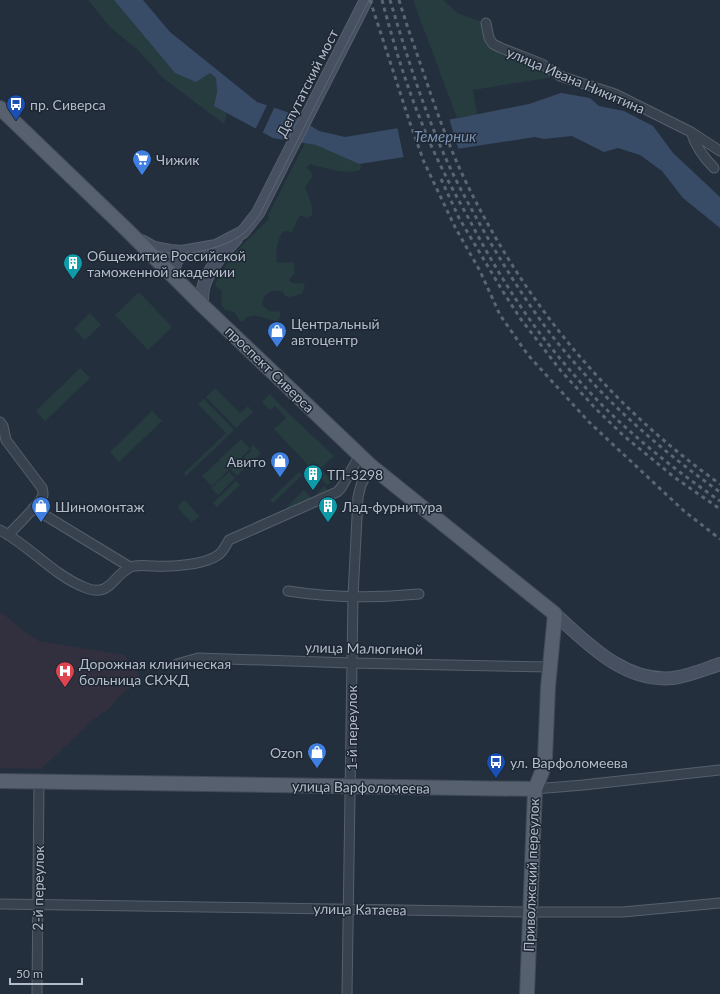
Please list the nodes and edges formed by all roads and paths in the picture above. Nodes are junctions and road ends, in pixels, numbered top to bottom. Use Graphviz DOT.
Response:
graph roads {
  1 [pos="366,0"];
  2 [pos="486,23"];
  3 [pos="0,108"];
  4 [pos="691,132"];
  5 [pos="720,151"];
  6 [pos="714,168"];
  7 [pos="243,232"];
  8 [pos="136,239"];
  9 [pos="182,252"];
  10 [pos="174,276"];
  11 [pos="202,304"];
  12 [pos="0,422"];
  13 [pos="360,456"];
  14 [pos="371,466"];
  15 [pos="33,508"];
  16 [pos="4,532"];
  17 [pos="130,567"];
  18 [pos="288,591"];
  19 [pos="419,594"];
  20 [pos="353,596"];
  21 [pos="555,614"];
  22 [pos="351,663"];
  23 [pos="177,664"];
  24 [pos="720,664"];
  25 [pos="550,667"];
  26 [pos="720,770"];
  27 [pos="0,781"];
  28 [pos="39,782"];
  29 [pos="351,787"];
  30 [pos="535,789"];
  31 [pos="720,903"];
  32 [pos="0,904"];
  33 [pos="38,904"];
  34 [pos="348,909"];
  35 [pos="530,912"];
  36 [pos="37,994"];
  37 [pos="347,994"];
  38 [pos="526,994"];
  1 -- 7 [label="street, Депутатский мост"];
  2 -- 4 [label="street, улица Ивана Никитина"];
  3 -- 8 [label="main road, проспект Сиверса"];
  4 -- 5 [label="street, улица Ивана Никитина"];
  4 -- 6 [label="street"];
  7 -- 9 [label="street"];
  7 -- 11 [label="street, Депутатский мост"];
  8 -- 9 [label="street"];
  8 -- 10 [label="main road, проспект Сиверса"];
  9 -- 10 [label="street"];
  10 -- 11 [label="main road, проспект Сиверса"];
  11 -- 13 [label="main road, проспект Сиверса"];
  12 -- 15 [label="street"];
  13 -- 14 [label="main road, проспект Сиверса"];
  13 -- 17 [label="street"];
  14 -- 20 [label="street, 1-й переулок"];
  14 -- 21 [label="main road, проспект Сиверса"];
  15 -- 16 [label="street"];
  15 -- 17 [label="street"];
  16 -- 17 [label="street"];
  18 -- 20 [label="street"];
  19 -- 20 [label="street"];
  20 -- 22 [label="street, 1-й переулок"];
  21 -- 24 [label="street"];
  21 -- 25 [label="main road, Приволжский переулок"];
  22 -- 23 [label="street, улица Малюгиной"];
  22 -- 25 [label="street, улица Малюгиной"];
  22 -- 29 [label="street, 1-й переулок"];
  25 -- 30 [label="main road, Приволжский переулок"];
  26 -- 30 [label="street, улица Варфоломеева"];
  27 -- 28 [label="main road, улица Варфоломеева"];
  28 -- 29 [label="main road, улица Варфоломеева"];
  28 -- 33 [label="street, 2-й переулок"];
  29 -- 30 [label="main road, улица Варфоломеева"];
  29 -- 34 [label="street, 1-й переулок"];
  30 -- 35 [label="main road, Приволжский переулок"];
  31 -- 35 [label="street, улица Катаева"];
  32 -- 33 [label="street, улица Катаева"];
  33 -- 34 [label="street, улица Катаева"];
  33 -- 36 [label="street, 2-й переулок"];
  34 -- 35 [label="street, улица Катаева"];
  34 -- 37 [label="street, 1-й переулок"];
  35 -- 38 [label="main road, Приволжский переулок"];
}
